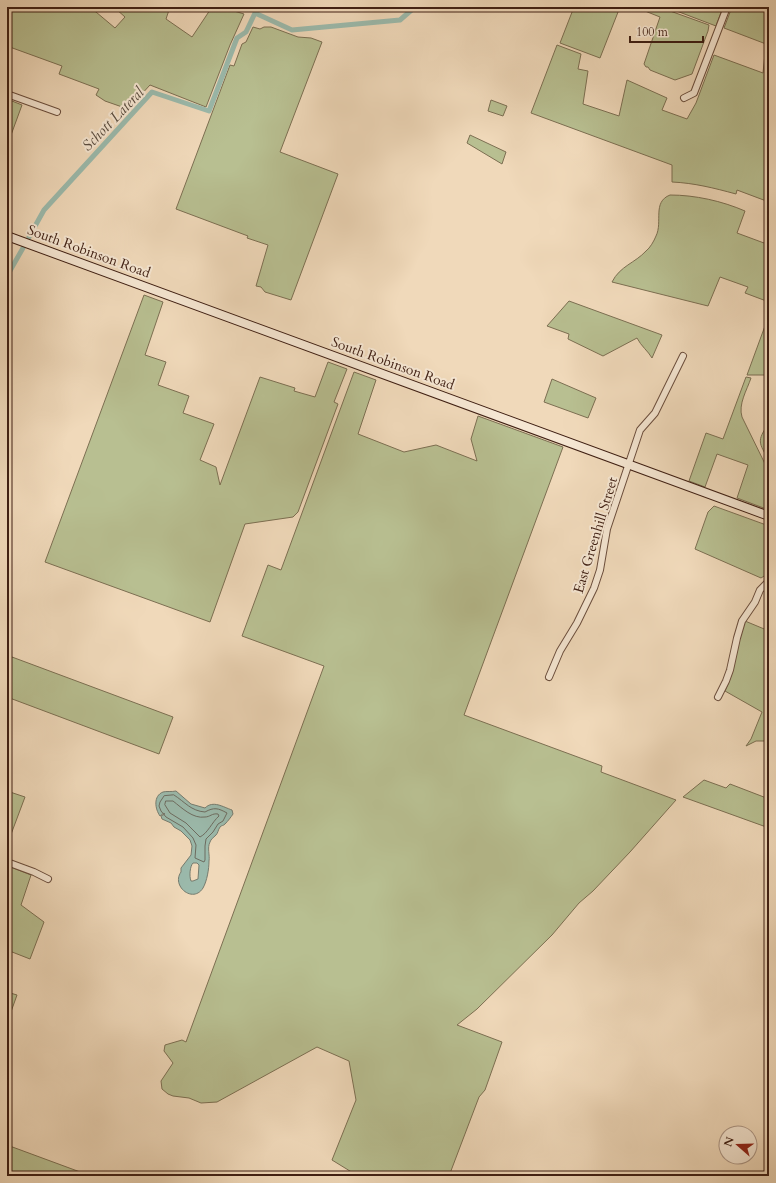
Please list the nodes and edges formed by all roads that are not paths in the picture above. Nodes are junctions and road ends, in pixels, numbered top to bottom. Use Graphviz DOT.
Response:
graph roads {
  1 [pos="727,7"];
  2 [pos="7,94"];
  3 [pos="684,98"];
  4 [pos="57,112"];
  5 [pos="7,236"];
  6 [pos="683,356"];
  7 [pos="630,464"];
  8 [pos="769,516"];
  9 [pos="769,581"];
  10 [pos="549,677"];
  11 [pos="718,697"];
  12 [pos="7,862"];
  13 [pos="48,879"];
  14 [pos="769,1171"];
  15 [pos="767,1176"];
  1 -- 3 [label="street"];
  2 -- 4 [label="street"];
  5 -- 7 [label="street, South Robinson Road"];
  6 -- 7 [label="street, East Greenhill Street"];
  7 -- 8 [label="street, South Robinson Road"];
  7 -- 10 [label="street, East Greenhill Street"];
  9 -- 11 [label="street"];
  12 -- 13 [label="street"];
  14 -- 15 [label="street"];
}
